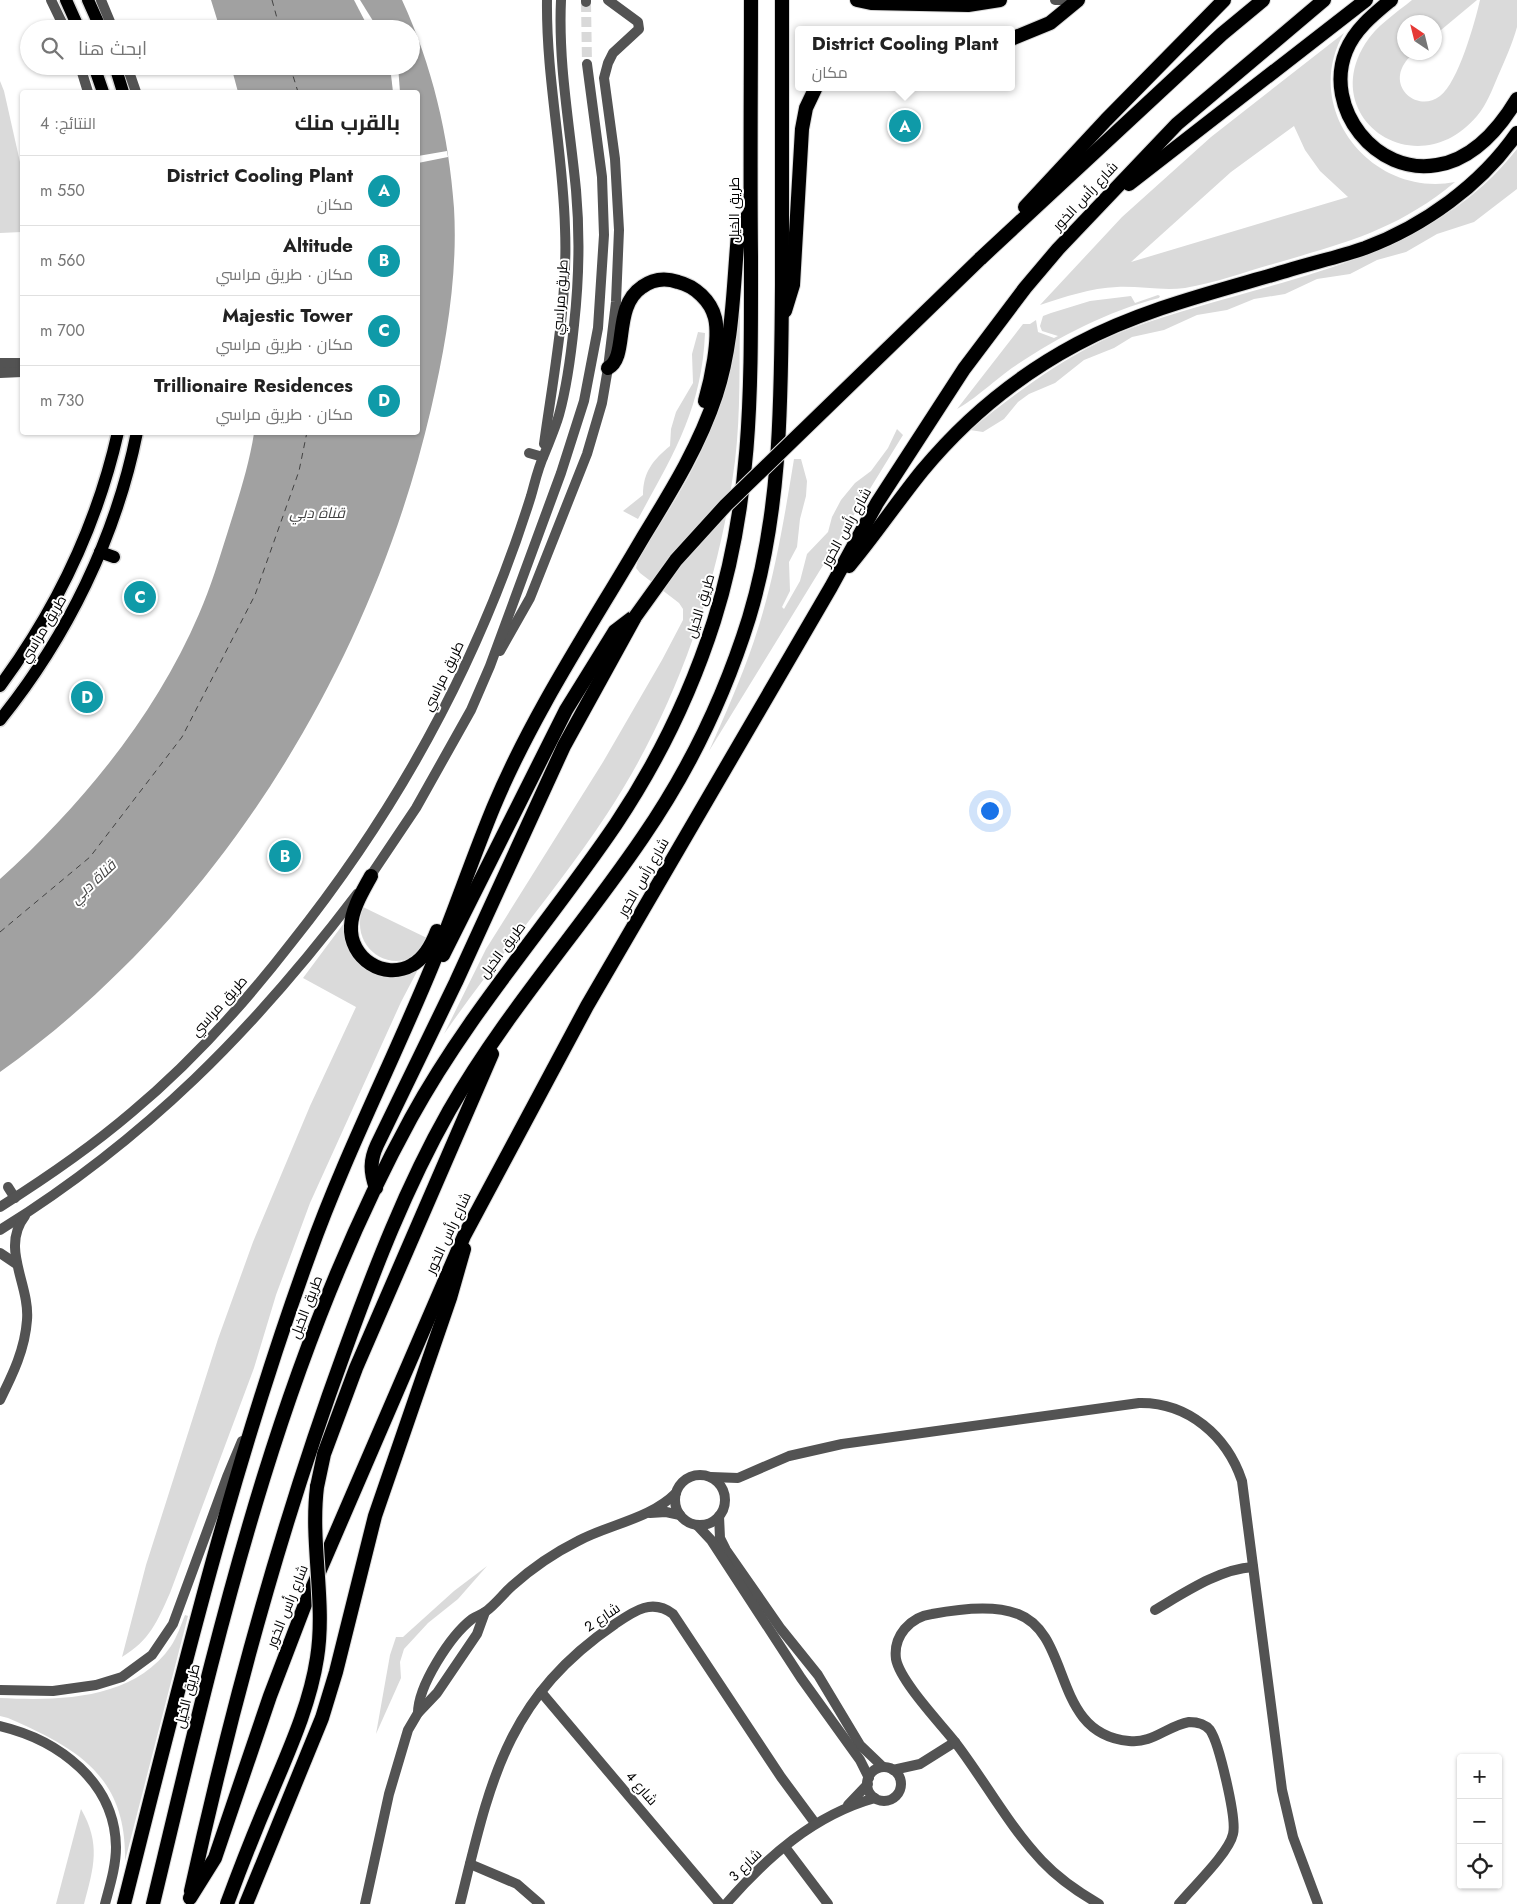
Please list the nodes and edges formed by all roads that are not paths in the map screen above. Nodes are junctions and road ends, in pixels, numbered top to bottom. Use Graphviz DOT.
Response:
graph roads {
  1 [pos="51,0"];
  2 [pos="66,0"];
  3 [pos="88,0"];
  4 [pos="101,0"];
  5 [pos="547,0"];
  6 [pos="561,0"];
  7 [pos="608,0"];
  8 [pos="751,0"];
  9 [pos="782,0"];
  10 [pos="857,0"];
  11 [pos="1000,0"];
  12 [pos="1055,0"];
  13 [pos="1063,0"];
  14 [pos="1078,0"];
  15 [pos="1224,0"];
  16 [pos="1263,0"];
  17 [pos="1324,0"];
  18 [pos="1366,0"];
  19 [pos="1392,0"];
  20 [pos="61,20"];
  21 [pos="76,20"];
  22 [pos="97,20"];
  23 [pos="109,20"];
  24 [pos="1015,37"];
  25 [pos="587,64"];
  26 [pos="83,75"];
  27 [pos="97,75"];
  28 [pos="118,75"];
  29 [pos="130,75"];
  30 [pos="87,90"];
  31 [pos="102,90"];
  32 [pos="122,90"];
  33 [pos="135,90"];
  34 [pos="814,91"];
  35 [pos="543,96"];
  36 [pos="1517,99"];
  37 [pos="553,108"];
  38 [pos="1517,133"];
  39 [pos="1093,212"];
  40 [pos="750,213"];
  41 [pos="980,259"];
  42 [pos="782,316"];
  43 [pos="0,363"];
  44 [pos="20,363"];
  45 [pos="608,368"];
  46 [pos="0,372"];
  47 [pos="20,372"];
  48 [pos="117,435"];
  49 [pos="136,435"];
  50 [pos="529,453"];
  51 [pos="543,457"];
  52 [pos="650,527"];
  53 [pos="100,552"];
  54 [pos="114,557"];
  55 [pos="831,587"];
  56 [pos="635,617"];
  57 [pos="490,666"];
  58 [pos="0,686"];
  59 [pos="0,720"];
  60 [pos="473,857"];
  61 [pos="371,876"];
  62 [pos="433,964"];
  63 [pos="499,1032"];
  64 [pos="199,1033"];
  65 [pos="208,1041"];
  66 [pos="8,1187"];
  67 [pos="376,1188"];
  68 [pos="15,1198"];
  69 [pos="0,1207"];
  70 [pos="33,1208"];
  71 [pos="0,1230"];
  72 [pos="464,1236"];
  73 [pos="0,1253"];
  74 [pos="15,1263"];
  75 [pos="0,1400"];
  76 [pos="254,1418"];
  77 [pos="711,1477"];
  78 [pos="738,1478"];
  79 [pos="676,1493"];
  80 [pos="725,1500"];
  81 [pos="644,1514"];
  82 [pos="680,1515"];
  83 [pos="718,1516"];
  84 [pos="697,1525"];
  85 [pos="1253,1567"];
  86 [pos="1155,1610"];
  87 [pos="484,1612"];
  88 [pos="450,1644"];
  89 [pos="463,1652"];
  90 [pos="818,1675"];
  91 [pos="805,1684"];
  92 [pos="0,1690"];
  93 [pos="541,1692"];
  94 [pos="418,1713"];
  95 [pos="0,1726"];
  96 [pos="955,1742"];
  97 [pos="920,1764"];
  98 [pos="888,1769"];
  99 [pos="868,1781"];
  100 [pos="901,1786"];
  101 [pos="875,1798"];
  102 [pos="848,1805"];
  103 [pos="815,1824"];
  104 [pos="785,1847"];
  105 [pos="470,1864"];
  106 [pos="189,1901"];
  107 [pos="105,1904"];
  108 [pos="124,1904"];
  109 [pos="153,1904"];
  110 [pos="228,1904"];
  111 [pos="246,1904"];
  112 [pos="365,1904"];
  113 [pos="460,1904"];
  114 [pos="540,1904"];
  115 [pos="720,1904"];
  116 [pos="726,1904"];
  117 [pos="828,1904"];
  118 [pos="1099,1904"];
  119 [pos="1179,1904"];
  120 [pos="1318,1904"];
  1 -- 20 [label="street"];
  2 -- 21 [label="main road"];
  3 -- 22 [label="main road"];
  4 -- 23 [label="street"];
  5 -- 37 [label="street"];
  6 -- 51 [label="street, طريق مراسي"];
  7 -- 45 [label="street"];
  8 -- 40 [label="highway, طريق الخيل"];
  9 -- 42 [label="highway"];
  10 -- 11 [label="highway"];
  12 -- 13 [label="street"];
  14 -- 24 [label="highway"];
  15 -- 41 [label="highway"];
  16 -- 41 [label="highway, شارع رأس الخور"];
  17 -- 39 [label="highway, شارع رأس الخور"];
  18 -- 39 [label="highway"];
  19 -- 36 [label="highway"];
  25 -- 57 [label="street"];
  26 -- 30 [label="street"];
  27 -- 31 [label="main road"];
  28 -- 32 [label="main road"];
  29 -- 33 [label="street"];
  34 -- 42 [label="highway"];
  35 -- 37 [label="street"];
  37 -- 51 [label="street"];
  38 -- 55 [label="highway"];
  39 -- 55 [label="highway, شارع رأس الخور"];
  40 -- 52 [label="highway"];
  40 -- 67 [label="highway, طريق الخيل"];
  41 -- 56 [label="highway, شارع رأس الخور, bridge"];
  42 -- 63 [label="highway"];
  43 -- 44 [label="street"];
  45 -- 52 [label="highway"];
  45 -- 57 [label="street"];
  46 -- 47 [label="street"];
  48 -- 58 [label="main road, طريق مراسي"];
  49 -- 53 [label="main road, طريق مراسي"];
  50 -- 51 [label="street"];
  51 -- 65 [label="street, طريق مراسي"];
  52 -- 60 [label="highway"];
  53 -- 54 [label="main road"];
  53 -- 59 [label="main road, طريق مراسي"];
  55 -- 72 [label="highway, شارع رأس الخور"];
  56 -- 62 [label="highway"];
  56 -- 67 [label="highway, شارع رأس الخور"];
  57 -- 61 [label="street"];
  60 -- 61 [label="highway"];
  60 -- 62 [label="highway"];
  61 -- 70 [label="street"];
  62 -- 76 [label="highway"];
  63 -- 106 [label="highway"];
  63 -- 110 [label="highway, bridge"];
  64 -- 65 [label="street"];
  65 -- 68 [label="street, طريق مراسي"];
  66 -- 68 [label="street"];
  67 -- 109 [label="highway, طريق الخيل"];
  68 -- 69 [label="street, طريق مراسي"];
  70 -- 71 [label="street"];
  70 -- 74 [label="street"];
  72 -- 106 [label="highway, شارع رأس الخور"];
  72 -- 111 [label="highway"];
  73 -- 74 [label="street"];
  74 -- 75 [label="street"];
  76 -- 92 [label="street"];
  76 -- 108 [label="highway"];
  77 -- 78 [label="street"];
  77 -- 79 [label="street"];
  77 -- 80 [label="street"];
  78 -- 80 [label="street"];
  78 -- 85 [label="street"];
  79 -- 81 [label="street"];
  79 -- 82 [label="street"];
  80 -- 83 [label="street"];
  81 -- 82 [label="street"];
  81 -- 87 [label="street"];
  82 -- 84 [label="street"];
  83 -- 84 [label="street"];
  83 -- 90 [label="street"];
  84 -- 91 [label="street"];
  85 -- 86 [label="street"];
  85 -- 120 [label="street"];
  87 -- 88 [label="street"];
  87 -- 89 [label="street"];
  88 -- 89 [label="street"];
  88 -- 94 [label="street"];
  89 -- 94 [label="street"];
  90 -- 91 [label="street"];
  90 -- 98 [label="street"];
  91 -- 99 [label="street"];
  93 -- 103 [label="street, شارع 2"];
  93 -- 105 [label="street, شارع 2"];
  93 -- 115 [label="street, شارع 4"];
  94 -- 112 [label="street"];
  95 -- 107 [label="street"];
  96 -- 97 [label="street"];
  96 -- 118 [label="street"];
  96 -- 119 [label="street"];
  97 -- 98 [label="street"];
  97 -- 100 [label="street"];
  98 -- 99 [label="street"];
  98 -- 100 [label="street"];
  99 -- 101 [label="street"];
  99 -- 102 [label="street"];
  100 -- 101 [label="street"];
  101 -- 102 [label="street"];
  102 -- 103 [label="street, شارع 3"];
  103 -- 104 [label="street, شارع 3"];
  104 -- 116 [label="street, شارع 3"];
  104 -- 117 [label="street"];
  105 -- 113 [label="street, شارع 2"];
  105 -- 114 [label="street"];
}
